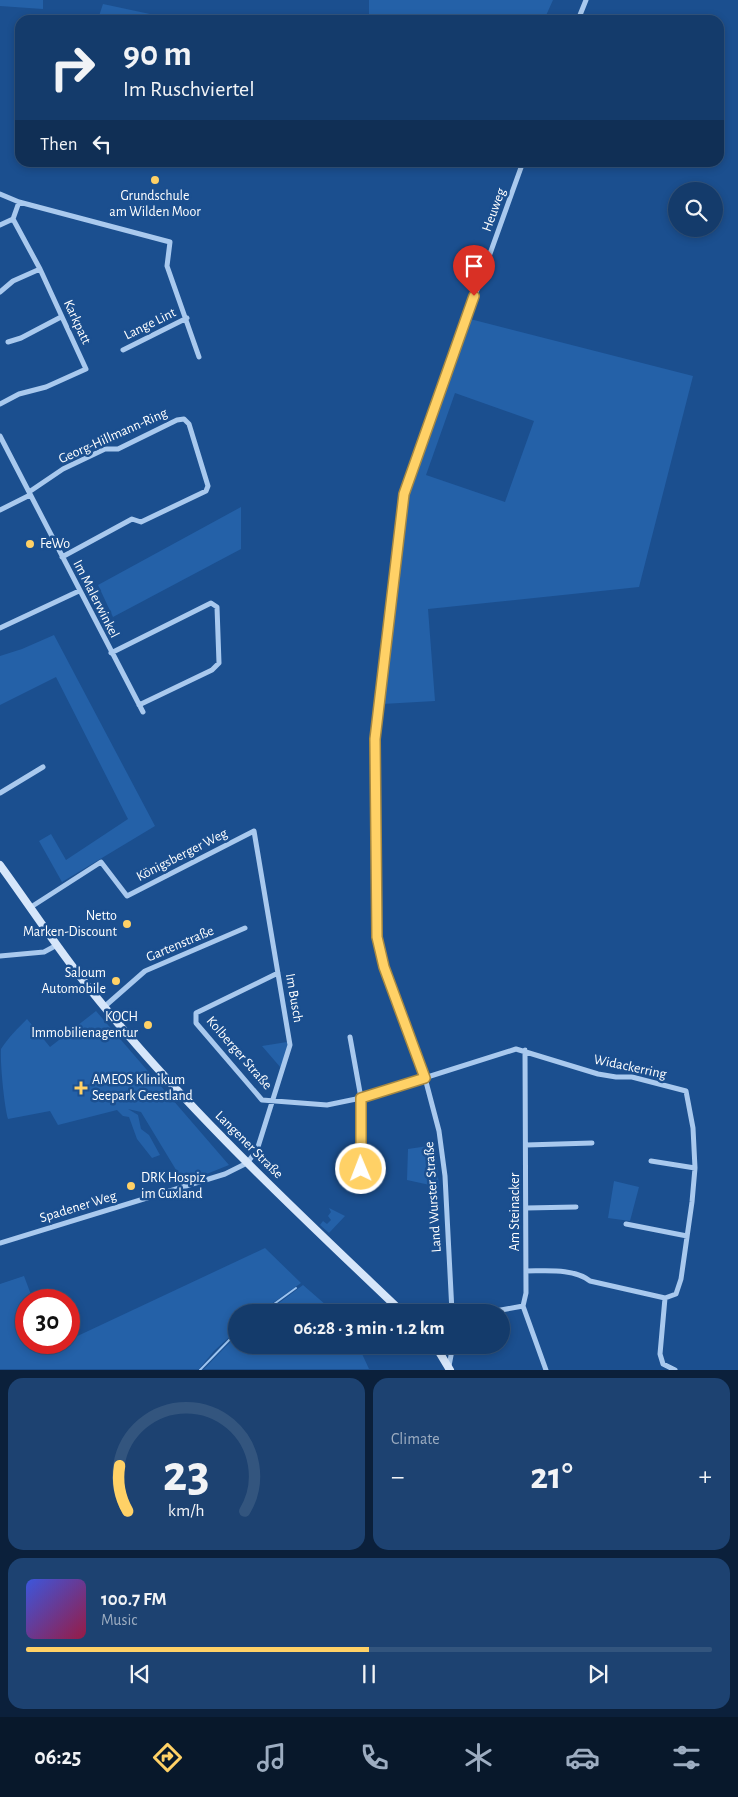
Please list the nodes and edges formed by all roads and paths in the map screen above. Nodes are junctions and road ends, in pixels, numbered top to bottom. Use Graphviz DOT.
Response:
graph roads {
  1 [pos="586,0"];
  2 [pos="580,15"];
  3 [pos="521,167"];
  4 [pos="0,194"];
  5 [pos="19,202"];
  6 [pos="12,218"];
  7 [pos="0,225"];
  8 [pos="40,269"];
  9 [pos="0,292"];
  10 [pos="62,317"];
  11 [pos="186,318"];
  12 [pos="8,342"];
  13 [pos="122,350"];
  14 [pos="199,357"];
  15 [pos="0,404"];
  16 [pos="0,436"];
  17 [pos="30,493"];
  18 [pos="0,510"];
  19 [pos="62,557"];
  20 [pos="79,591"];
  21 [pos="0,628"];
  22 [pos="111,653"];
  23 [pos="139,705"];
  24 [pos="143,712"];
  25 [pos="43,767"];
  26 [pos="0,793"];
  27 [pos="254,831"];
  28 [pos="0,865"];
  29 [pos="31,907"];
  30 [pos="245,928"];
  31 [pos="57,945"];
  32 [pos="0,956"];
  33 [pos="278,973"];
  34 [pos="396,996"];
  35 [pos="104,1007"];
  36 [pos="350,1037"];
  37 [pos="525,1050"];
  38 [pos="425,1078"];
  39 [pos="361,1098"];
  40 [pos="274,1101"];
  41 [pos="592,1144"];
  42 [pos="526,1145"];
  43 [pos="651,1161"];
  44 [pos="247,1163"];
  45 [pos="695,1168"];
  46 [pos="362,1181"];
  47 [pos="576,1207"];
  48 [pos="526,1208"];
  49 [pos="626,1224"];
  50 [pos="687,1236"];
  51 [pos="0,1243"];
  52 [pos="526,1271"];
  53 [pos="665,1298"];
  54 [pos="394,1304"];
  55 [pos="452,1304"];
  56 [pos="522,1306"];
  57 [pos="510,1308"];
  58 [pos="441,1354"];
  59 [pos="452,1354"];
  60 [pos="450,1368"];
  61 [pos="546,1370"];
  62 [pos="675,1370"];
  1 -- 2 [label="street"];
  3 -- 34 [label="street, Heuweg"];
  4 -- 5 [label="street"];
  5 -- 6 [label="street"];
  5 -- 11 [label="street"];
  6 -- 7 [label="street"];
  6 -- 8 [label="street, Karkpatt"];
  8 -- 9 [label="street"];
  8 -- 10 [label="street, Karkpatt"];
  10 -- 12 [label="street"];
  10 -- 15 [label="street, Karkpatt"];
  11 -- 13 [label="street, Lange Lint"];
  11 -- 14 [label="street"];
  16 -- 17 [label="street, Im Malerwinkel"];
  17 -- 18 [label="street"];
  17 -- 19 [label="street, Im Malerwinkel"];
  17 -- 19 [label="street, Georg-Hillmann-Ring"];
  19 -- 20 [label="street, Im Malerwinkel"];
  20 -- 21 [label="street"];
  20 -- 22 [label="street, Im Malerwinkel"];
  22 -- 23 [label="street, Im Malerwinkel"];
  22 -- 23 [label="street"];
  23 -- 24 [label="street, Im Malerwinkel"];
  25 -- 26 [label="street"];
  27 -- 29 [label="street, Königsberger Weg"];
  27 -- 33 [label="street, Im Busch"];
  28 -- 29 [label="main road, Langener Straße"];
  29 -- 31 [label="main road, Langener Straße"];
  30 -- 35 [label="street, Gartenstraße"];
  31 -- 32 [label="street"];
  31 -- 35 [label="main road, Langener Straße"];
  33 -- 40 [label="street, Im Busch"];
  33 -- 40 [label="street, Kolberger Straße"];
  34 -- 38 [label="street, Land Wurster Straße"];
  35 -- 44 [label="main road, Langener Straße"];
  36 -- 39 [label="street"];
  37 -- 38 [label="street"];
  37 -- 42 [label="street, Am Steinacker"];
  37 -- 45 [label="street, Widackerring"];
  38 -- 39 [label="street"];
  38 -- 55 [label="street, Land Wurster Straße"];
  39 -- 40 [label="street"];
  39 -- 46 [label="street"];
  40 -- 44 [label="street, Im Busch"];
  41 -- 42 [label="street"];
  42 -- 48 [label="street, Am Steinacker"];
  43 -- 45 [label="street"];
  44 -- 51 [label="street, Spadener Weg"];
  44 -- 54 [label="main road, Langener Straße"];
  45 -- 50 [label="street, Widackerring"];
  47 -- 48 [label="street"];
  48 -- 52 [label="street, Am Steinacker"];
  49 -- 50 [label="street"];
  50 -- 53 [label="street, Widackerring"];
  52 -- 53 [label="street"];
  52 -- 56 [label="street, Am Steinacker"];
  53 -- 62 [label="street"];
  56 -- 57 [label="street"];
  56 -- 61 [label="street"];
  58 -- 60 [label="main road"];
  59 -- 60 [label="street"];
}
